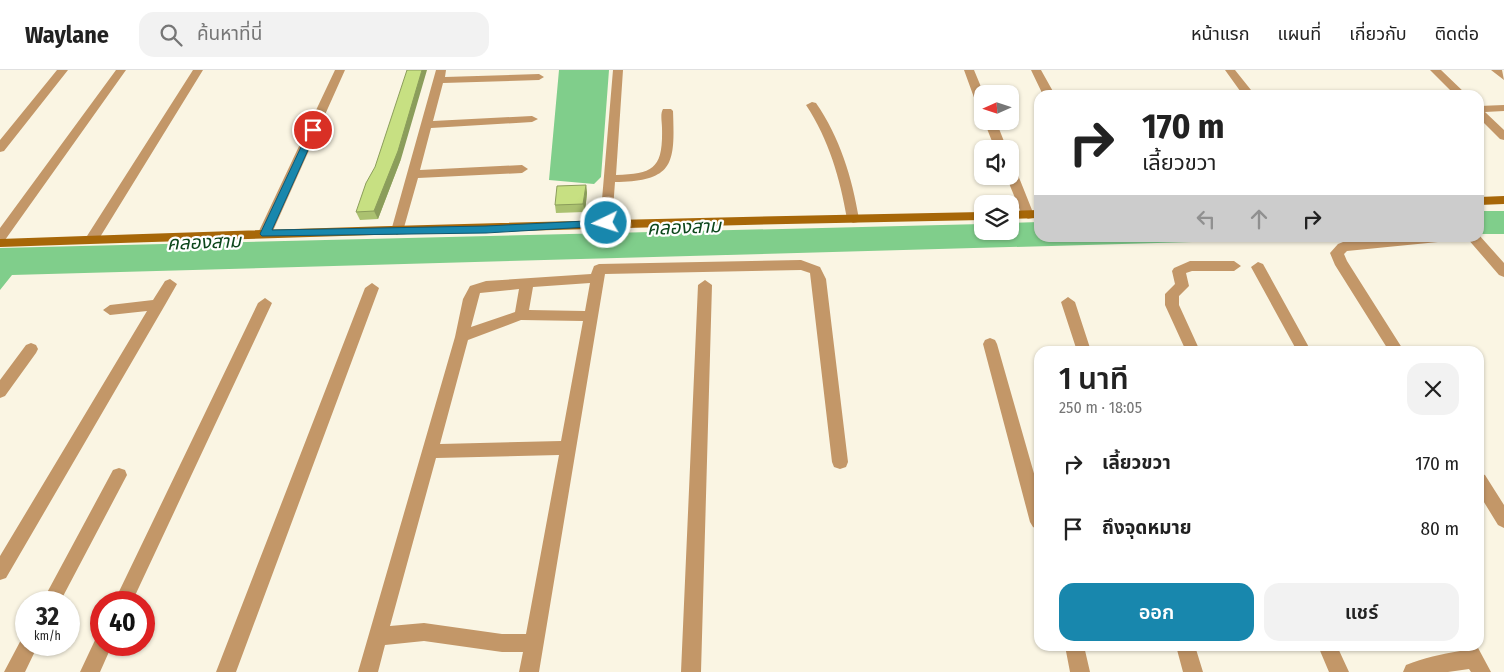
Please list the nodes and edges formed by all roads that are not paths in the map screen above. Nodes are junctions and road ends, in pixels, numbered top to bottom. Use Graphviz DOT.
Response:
graph roads {
  1 [pos="63,70"];
  2 [pos="121,70"];
  3 [pos="198,70"];
  4 [pos="340,70"];
  5 [pos="618,70"];
  6 [pos="969,70"];
  7 [pos="1036,70"];
  8 [pos="1230,70"];
  9 [pos="1435,70"];
  10 [pos="1496,70"];
  11 [pos="440,75"];
  12 [pos="539,77"];
  13 [pos="1504,77"];
  14 [pos="975,85"];
  15 [pos="1046,90"];
  16 [pos="1245,90"];
  17 [pos="1456,90"];
  18 [pos="812,105"];
  19 [pos="1504,108"];
  20 [pos="1484,110"];
  21 [pos="667,111"];
  22 [pos="1484,115"];
  23 [pos="532,119"];
  24 [pos="426,125"];
  25 [pos="1504,137"];
  26 [pos="0,148"];
  27 [pos="522,169"];
  28 [pos="413,174"];
  29 [pos="608,180"];
  30 [pos="1018,185"];
  31 [pos="1504,200"];
  32 [pos="1484,201"];
  33 [pos="1034,214"];
  34 [pos="1019,215"];
  35 [pos="974,216"];
  36 [pos="853,219"];
  37 [pos="606,223"];
  38 [pos="397,231"];
  39 [pos="265,234"];
  40 [pos="0,237"];
  41 [pos="92,239"];
  42 [pos="1396,242"];
  43 [pos="1478,242"];
  44 [pos="0,243"];
  45 [pos="1234,266"];
  46 [pos="1258,267"];
  47 [pos="1504,272"];
  48 [pos="596,278"];
  49 [pos="527,283"];
  50 [pos="170,284"];
  51 [pos="705,285"];
  52 [pos="372,288"];
  53 [pos="1068,302"];
  54 [pos="265,303"];
  55 [pos="158,305"];
  56 [pos="110,310"];
  57 [pos="521,315"];
  58 [pos="589,316"];
  59 [pos="462,337"];
  60 [pos="990,344"];
  61 [pos="1082,346"];
  62 [pos="1191,346"];
  63 [pos="1301,346"];
  64 [pos="1393,346"];
  65 [pos="31,349"];
  66 [pos="2,388"];
  67 [pos="566,448"];
  68 [pos="430,451"];
  69 [pos="840,462"];
  70 [pos="118,475"];
  71 [pos="1484,488"];
  72 [pos="1034,504"];
  73 [pos="1504,520"];
  74 [pos="0,572"];
  75 [pos="57,591"];
  76 [pos="128,591"];
  77 [pos="377,637"];
  78 [pos="534,642"];
  79 [pos="1075,651"];
  80 [pos="1187,651"];
  81 [pos="1329,651"];
  82 [pos="23,656"];
  83 [pos="98,656"];
  84 [pos="1474,659"];
  85 [pos="14,672"];
  86 [pos="90,672"];
  87 [pos="226,672"];
  88 [pos="368,672"];
  89 [pos="528,672"];
  90 [pos="691,672"];
  91 [pos="1080,672"];
  92 [pos="1194,672"];
  93 [pos="1339,672"];
  94 [pos="1413,672"];
  1 -- 26 [label="street"];
  2 -- 40 [label="street"];
  3 -- 41 [label="street"];
  4 -- 39 [label="street"];
  5 -- 29 [label="street"];
  6 -- 14 [label="street"];
  7 -- 15 [label="street"];
  8 -- 16 [label="street"];
  9 -- 17 [label="street"];
  10 -- 13 [label="street"];
  11 -- 12 [label="street"];
  11 -- 24 [label="street"];
  18 -- 36 [label="street"];
  19 -- 20 [label="street"];
  21 -- 29 [label="street"];
  22 -- 25 [label="street"];
  23 -- 24 [label="street"];
  24 -- 28 [label="street"];
  27 -- 28 [label="street"];
  28 -- 38 [label="street"];
  29 -- 37 [label="street"];
  30 -- 33 [label="street"];
  31 -- 32 [label="street"];
  33 -- 34 [label="street"];
  35 -- 36 [label="street"];
  36 -- 37 [label="street"];
  37 -- 38 [label="street"];
  38 -- 39 [label="street"];
  39 -- 41 [label="street"];
  41 -- 44 [label="street"];
  42 -- 64 [label="street"];
  43 -- 47 [label="street"];
  45 -- 62 [label="street"];
  46 -- 63 [label="street"];
  48 -- 49 [label="street"];
  48 -- 58 [label="street"];
  48 -- 69 [label="street"];
  49 -- 57 [label="street"];
  49 -- 59 [label="street"];
  50 -- 55 [label="street"];
  51 -- 90 [label="street"];
  52 -- 87 [label="street"];
  53 -- 61 [label="street"];
  54 -- 76 [label="street"];
  55 -- 56 [label="street"];
  55 -- 74 [label="street"];
  57 -- 58 [label="street"];
  57 -- 59 [label="street"];
  58 -- 67 [label="street"];
  59 -- 68 [label="street"];
  60 -- 72 [label="street"];
  65 -- 66 [label="street"];
  67 -- 68 [label="street"];
  67 -- 78 [label="street"];
  68 -- 77 [label="street"];
  70 -- 75 [label="street"];
  71 -- 73 [label="street"];
  77 -- 78 [label="street"];
  77 -- 88 [label="street"];
  78 -- 89 [label="street"];
  79 -- 91 [label="street"];
  80 -- 92 [label="street"];
  81 -- 93 [label="street"];
  82 -- 85 [label="street"];
  83 -- 86 [label="street"];
  84 -- 94 [label="street"];
}
